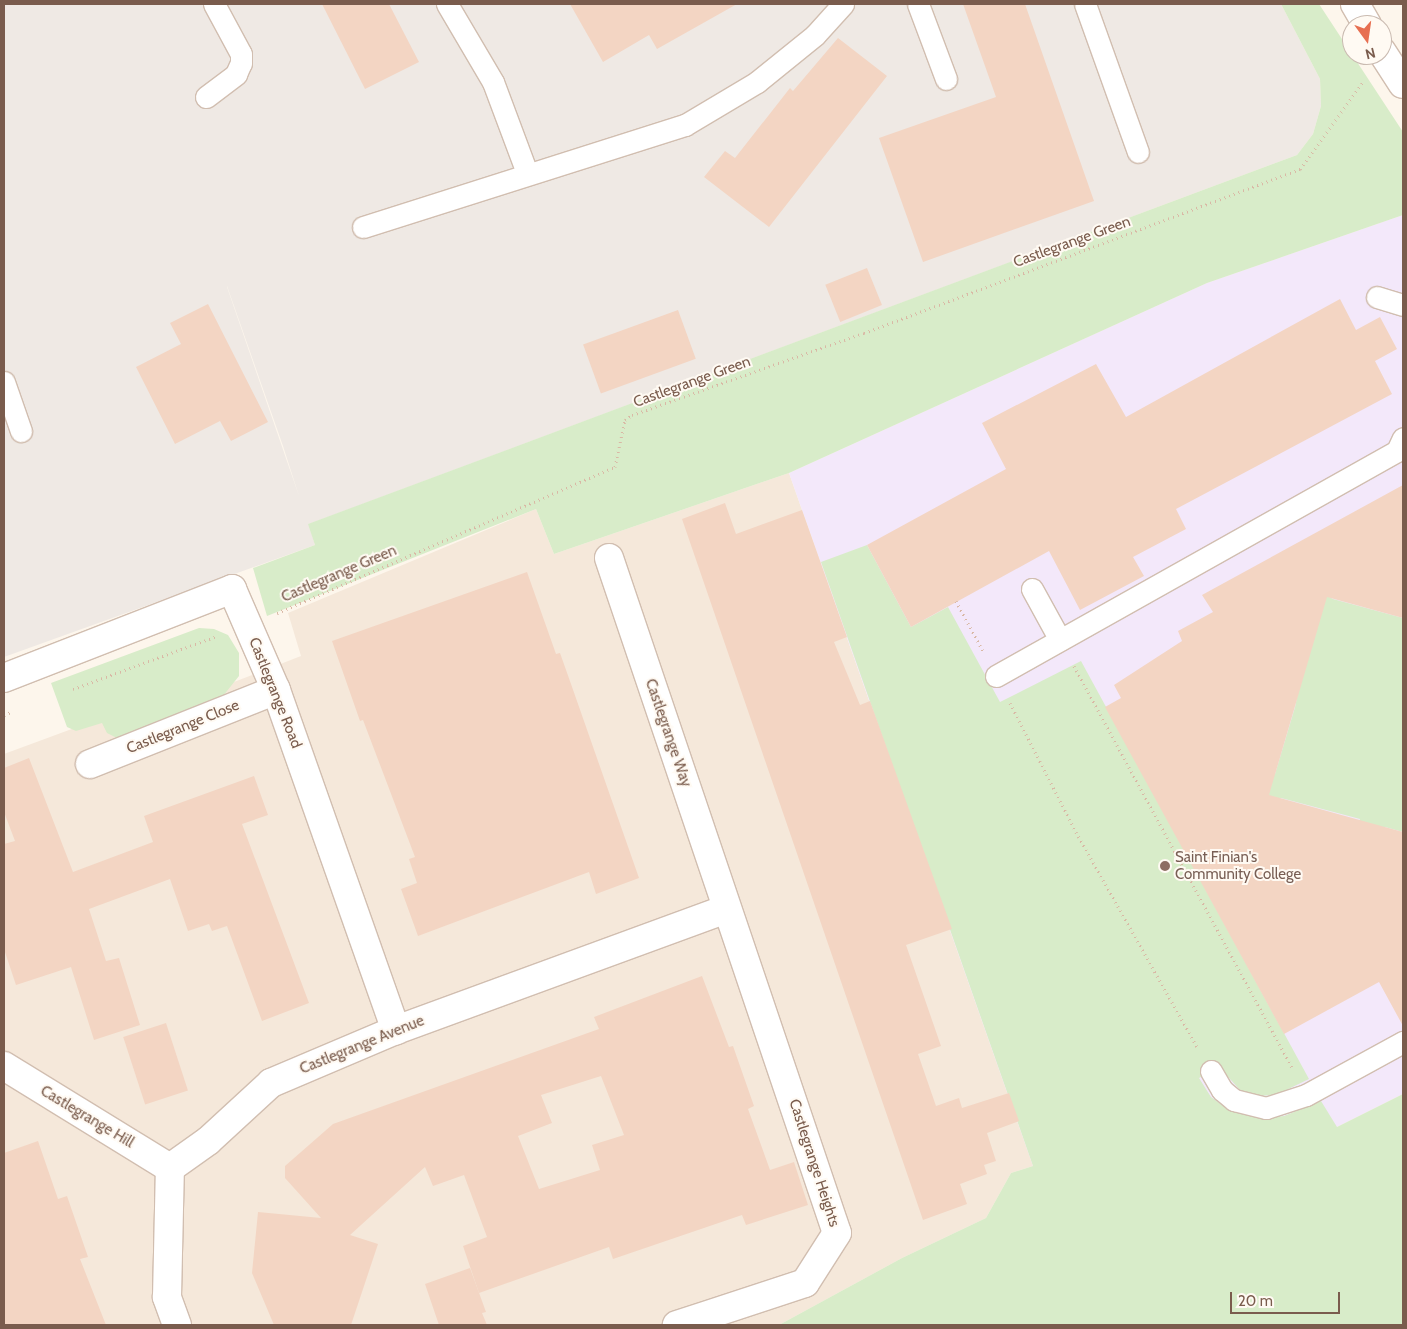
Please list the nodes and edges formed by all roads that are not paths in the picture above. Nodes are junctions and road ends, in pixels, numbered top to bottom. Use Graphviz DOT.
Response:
graph roads {
  1 [pos="214,4"];
  2 [pos="447,4"];
  3 [pos="843,4"];
  4 [pos="918,4"];
  5 [pos="1085,4"];
  6 [pos="1391,65"];
  7 [pos="946,79"];
  8 [pos="1403,84"];
  9 [pos="206,96"];
  10 [pos="1138,152"];
  11 [pos="527,173"];
  12 [pos="363,227"];
  13 [pos="1377,297"];
  14 [pos="1403,305"];
  15 [pos="4,382"];
  16 [pos="20,431"];
  17 [pos="1403,438"];
  18 [pos="609,558"];
  19 [pos="1032,589"];
  20 [pos="1060,640"];
  21 [pos="996,676"];
  22 [pos="4,678"];
  23 [pos="276,690"];
  24 [pos="90,764"];
  25 [pos="727,909"];
  26 [pos="396,1030"];
  27 [pos="1403,1042"];
  28 [pos="4,1066"];
  29 [pos="1211,1071"];
  30 [pos="170,1168"];
  31 [pos="177,1325"];
  32 [pos="677,1325"];
  1 -- 9 [label="lane"];
  2 -- 11 [label="lane"];
  3 -- 11 [label="lane"];
  4 -- 7 [label="lane"];
  5 -- 10 [label="lane"];
  6 -- 8 [label="street"];
  11 -- 12 [label="lane"];
  13 -- 14 [label="lane"];
  15 -- 16 [label="lane"];
  17 -- 20 [label="lane"];
  18 -- 25 [label="street, Castlegrange Way"];
  19 -- 20 [label="lane"];
  20 -- 21 [label="lane"];
  22 -- 23 [label="street, Castlegrange Road"];
  23 -- 24 [label="street, Castlegrange Close"];
  23 -- 26 [label="street, Castlegrange Road"];
  25 -- 26 [label="street, Castlegrange Avenue"];
  25 -- 32 [label="street, Castlegrange Heights"];
  26 -- 30 [label="street, Castlegrange Avenue"];
  27 -- 29 [label="lane"];
  28 -- 30 [label="street, Castlegrange Hill"];
  30 -- 31 [label="street"];
}
